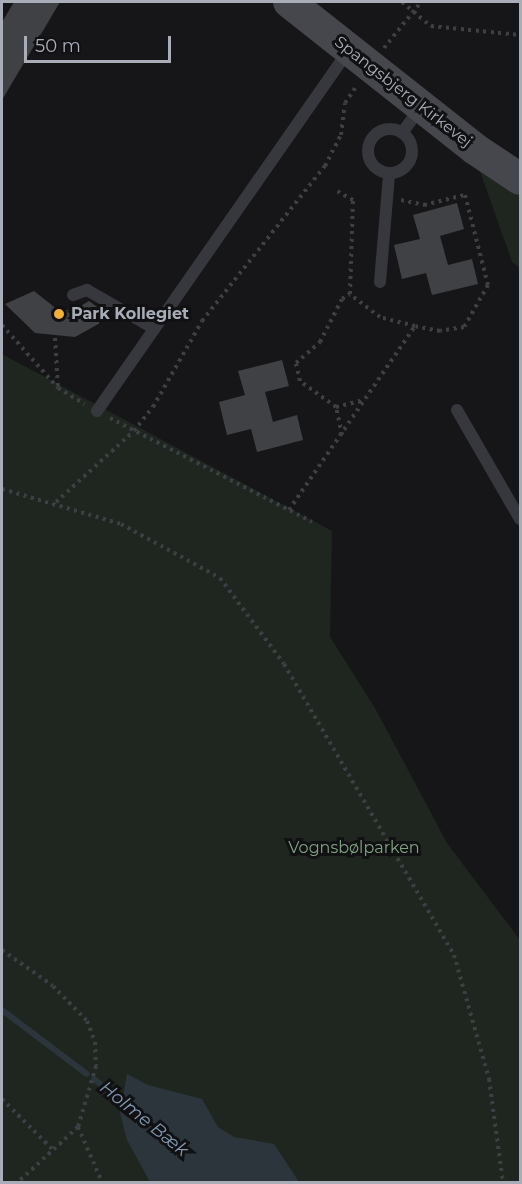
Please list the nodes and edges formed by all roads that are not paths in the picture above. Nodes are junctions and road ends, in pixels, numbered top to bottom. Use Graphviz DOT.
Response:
graph roads {
  1 [pos="289,2"];
  2 [pos="360,57"];
  3 [pos="422,106"];
  4 [pos="402,133"];
  5 [pos="389,174"];
  6 [pos="520,179"];
  7 [pos="380,282"];
  8 [pos="73,295"];
  9 [pos="153,328"];
  10 [pos="457,410"];
  11 [pos="97,411"];
  12 [pos="520,519"];
  1 -- 2 [label="street, Spangsbjerg Kirkevej"];
  2 -- 3 [label="street, Spangsbjerg Kirkevej"];
  2 -- 9 [label="lane"];
  3 -- 4 [label="lane"];
  3 -- 6 [label="street, Spangsbjerg Kirkevej"];
  4 -- 5 [label="lane"];
  4 -- 5 [label="lane"];
  5 -- 7 [label="lane"];
  8 -- 9 [label="lane"];
  9 -- 11 [label="lane"];
  10 -- 12 [label="lane"];
}
